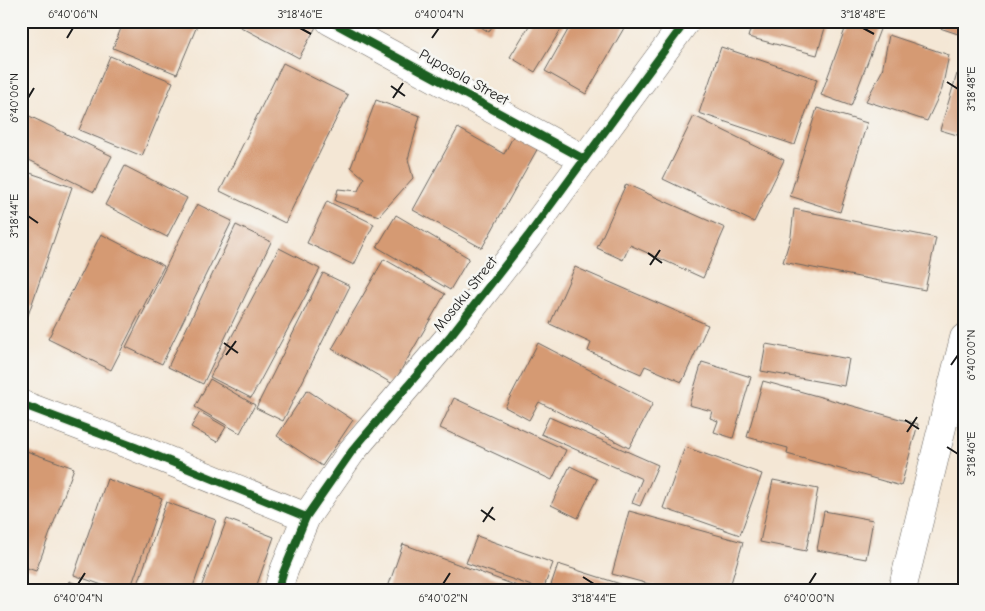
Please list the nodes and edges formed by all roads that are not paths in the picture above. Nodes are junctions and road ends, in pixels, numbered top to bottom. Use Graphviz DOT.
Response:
graph roads {
  1 [pos="330,21"];
  2 [pos="686,21"];
  3 [pos="584,159"];
  4 [pos="964,338"];
  5 [pos="21,404"];
  6 [pos="306,517"];
  7 [pos="278,590"];
  8 [pos="902,590"];
  1 -- 3 [label="street, Puposola Street"];
  2 -- 3 [label="street, Mosaku Street"];
  3 -- 6 [label="street, Mosaku Street"];
  4 -- 8 [label="street"];
  5 -- 6 [label="street"];
  6 -- 7 [label="street, Mosaku Street"];
}
